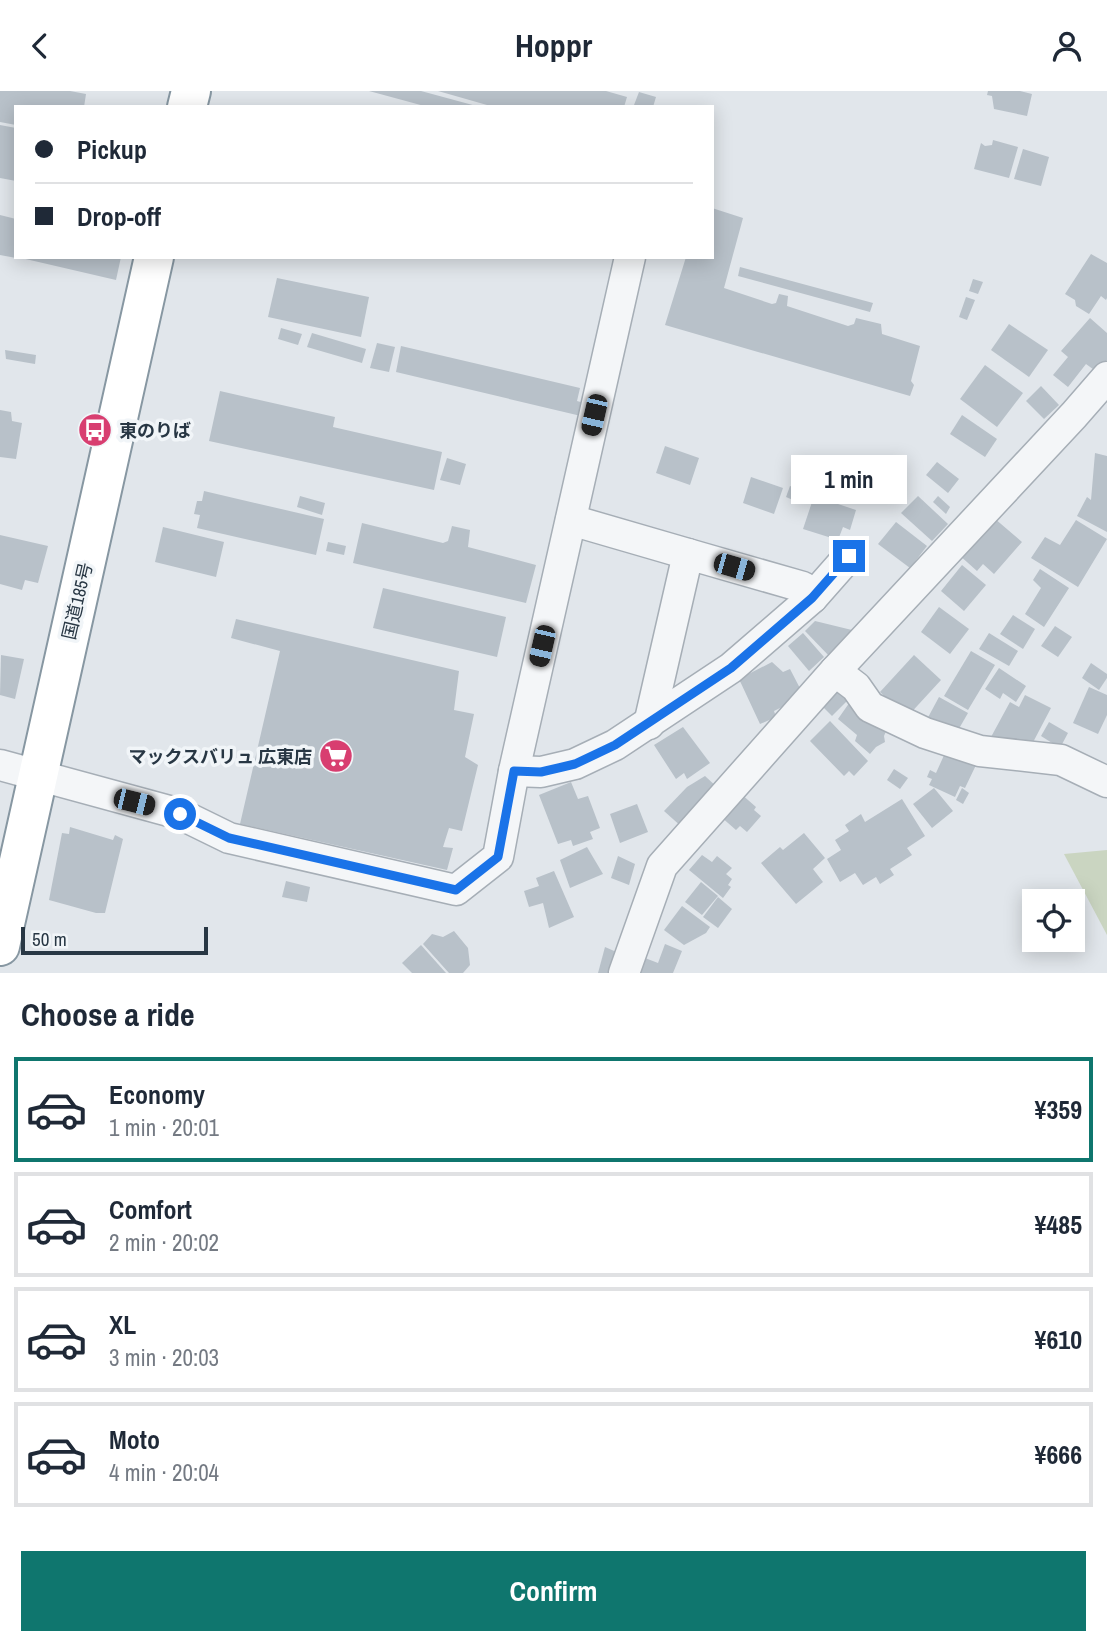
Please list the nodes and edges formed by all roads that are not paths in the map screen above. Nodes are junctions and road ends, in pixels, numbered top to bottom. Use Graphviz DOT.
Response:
graph roads {
  1 [pos="154,259"];
  2 [pos="630,259"];
  3 [pos="1107,377"];
  4 [pos="571,520"];
  5 [pos="688,554"];
  6 [pos="849,556"];
  7 [pos="812,598"];
  8 [pos="835,671"];
  9 [pos="649,724"];
  10 [pos="0,765"];
  11 [pos="514,771"];
  12 [pos="38,776"];
  13 [pos="1107,782"];
  14 [pos="0,946"];
  15 [pos="624,973"];
  1 -- 12 [label="highway, 国道185号"];
  2 -- 4 [label="street"];
  3 -- 8 [label="street"];
  4 -- 5 [label="street"];
  4 -- 11 [label="street"];
  5 -- 7 [label="street"];
  5 -- 9 [label="street"];
  6 -- 7 [label="street"];
  7 -- 9 [label="street"];
  8 -- 13 [label="street"];
  8 -- 15 [label="street"];
  9 -- 11 [label="street"];
  10 -- 12 [label="street"];
  11 -- 12 [label="street"];
  12 -- 14 [label="highway, 国道185号"];
}
